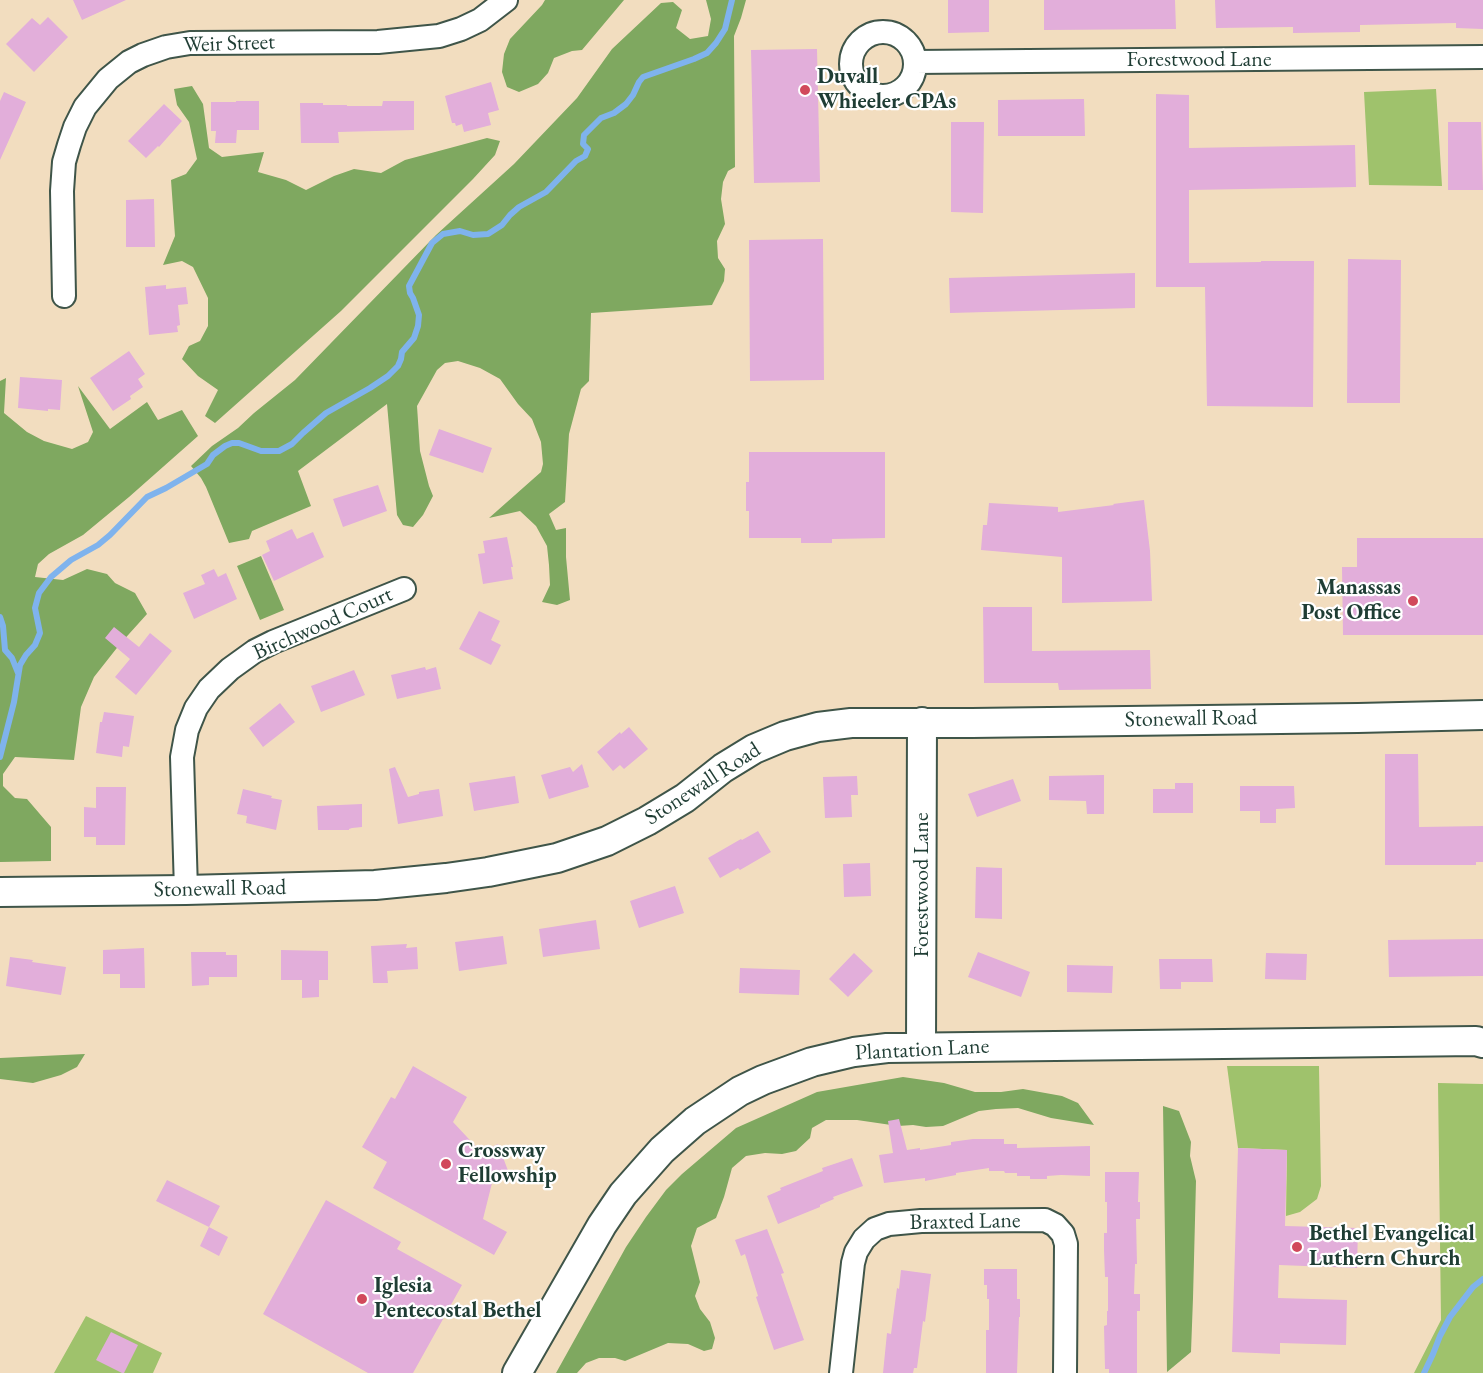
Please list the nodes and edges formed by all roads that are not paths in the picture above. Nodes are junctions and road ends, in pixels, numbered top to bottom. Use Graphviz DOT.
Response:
graph roads {
  1 [pos="506,0"];
  2 [pos="1483,57"];
  3 [pos="915,62"];
  4 [pos="64,296"];
  5 [pos="404,589"];
  6 [pos="1483,715"];
  7 [pos="922,722"];
  8 [pos="186,890"];
  9 [pos="0,892"];
  10 [pos="1481,1041"];
  11 [pos="921,1047"];
  12 [pos="517,1373"];
  13 [pos="841,1373"];
  14 [pos="1065,1373"];
  1 -- 4 [label="street, Weir Street"];
  2 -- 3 [label="street, Forestwood Lane"];
  5 -- 8 [label="street, Birchwood Court"];
  6 -- 7 [label="street, Stonewall Road"];
  7 -- 8 [label="street, Stonewall Road"];
  7 -- 11 [label="street, Forestwood Lane"];
  8 -- 9 [label="street, Stonewall Road"];
  10 -- 11 [label="street, Plantation Lane"];
  11 -- 12 [label="street, Plantation Lane"];
  13 -- 14 [label="street, Braxted Lane"];
}
